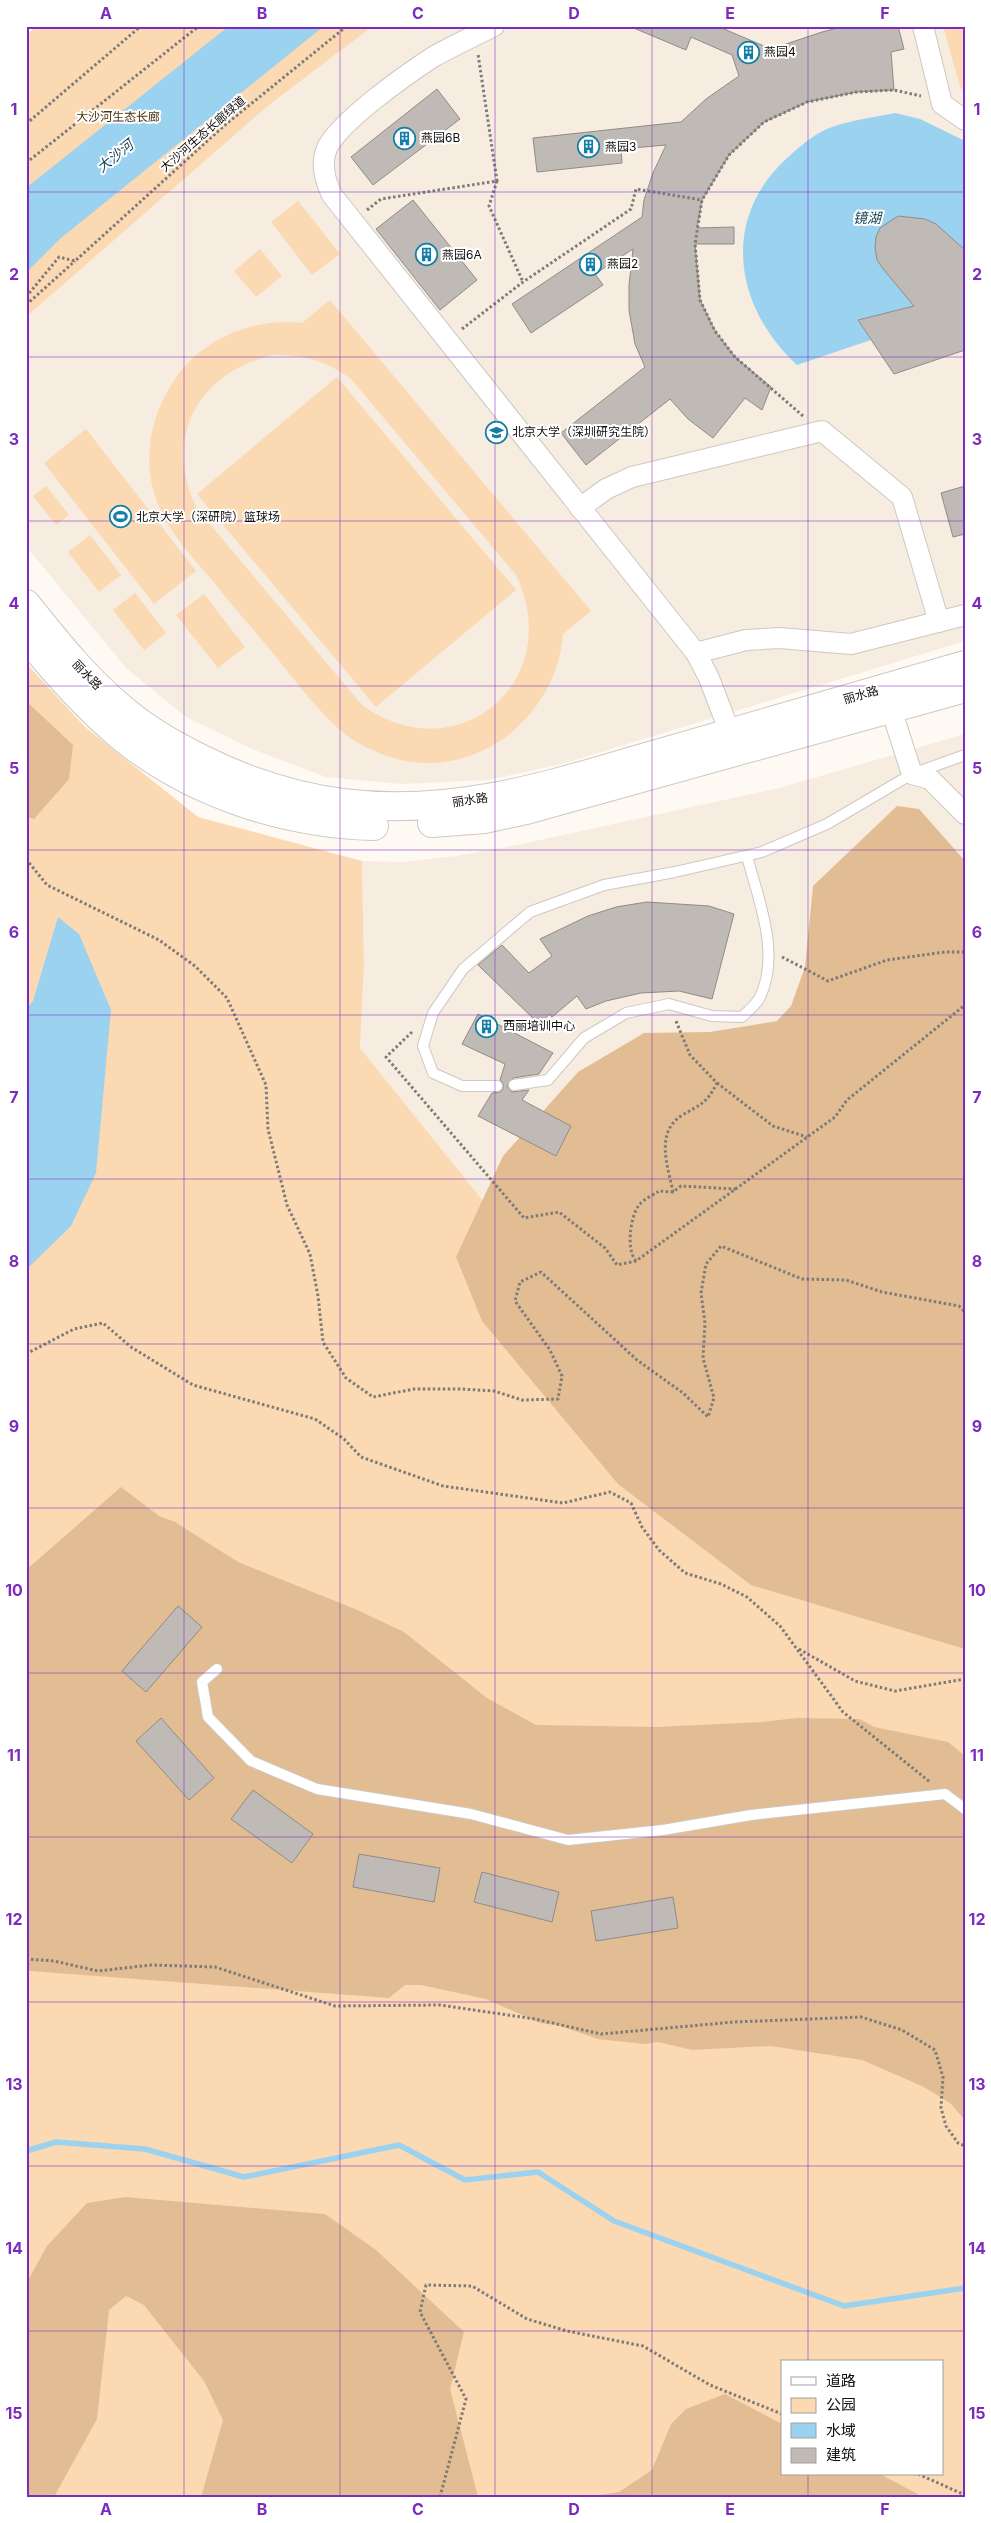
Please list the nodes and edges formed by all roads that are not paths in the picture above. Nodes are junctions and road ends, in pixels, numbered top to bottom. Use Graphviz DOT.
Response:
graph roads {
  1 [pos="494,26"];
  2 [pos="923,26"];
  3 [pos="965,120"];
  4 [pos="580,508"];
  5 [pos="26,604"];
  6 [pos="965,614"];
  7 [pos="939,622"];
  8 [pos="26,636"];
  9 [pos="696,653"];
  10 [pos="965,665"];
  11 [pos="965,688"];
  12 [pos="891,710"];
  13 [pos="730,733"];
  14 [pos="965,755"];
  15 [pos="912,774"];
  16 [pos="965,814"];
  17 [pos="747,856"];
  18 [pos="514,1085"];
  19 [pos="496,1086"];
  20 [pos="217,1670"];
  21 [pos="965,1809"];
  1 -- 4 [label="street"];
  2 -- 3 [label="street"];
  4 -- 7 [label="street"];
  4 -- 9 [label="street"];
  5 -- 13 [label="main road, 丽水路"];
  6 -- 7 [label="street"];
  7 -- 9 [label="street"];
  8 -- 12 [label="main road, 丽水路"];
  9 -- 13 [label="street"];
  10 -- 13 [label="main road, 丽水路"];
  11 -- 12 [label="main road, 丽水路"];
  12 -- 15 [label="street"];
  14 -- 15 [label="lane"];
  15 -- 16 [label="street"];
  15 -- 17 [label="lane"];
  17 -- 18 [label="lane"];
  17 -- 19 [label="lane"];
  20 -- 21 [label="lane"];
}
